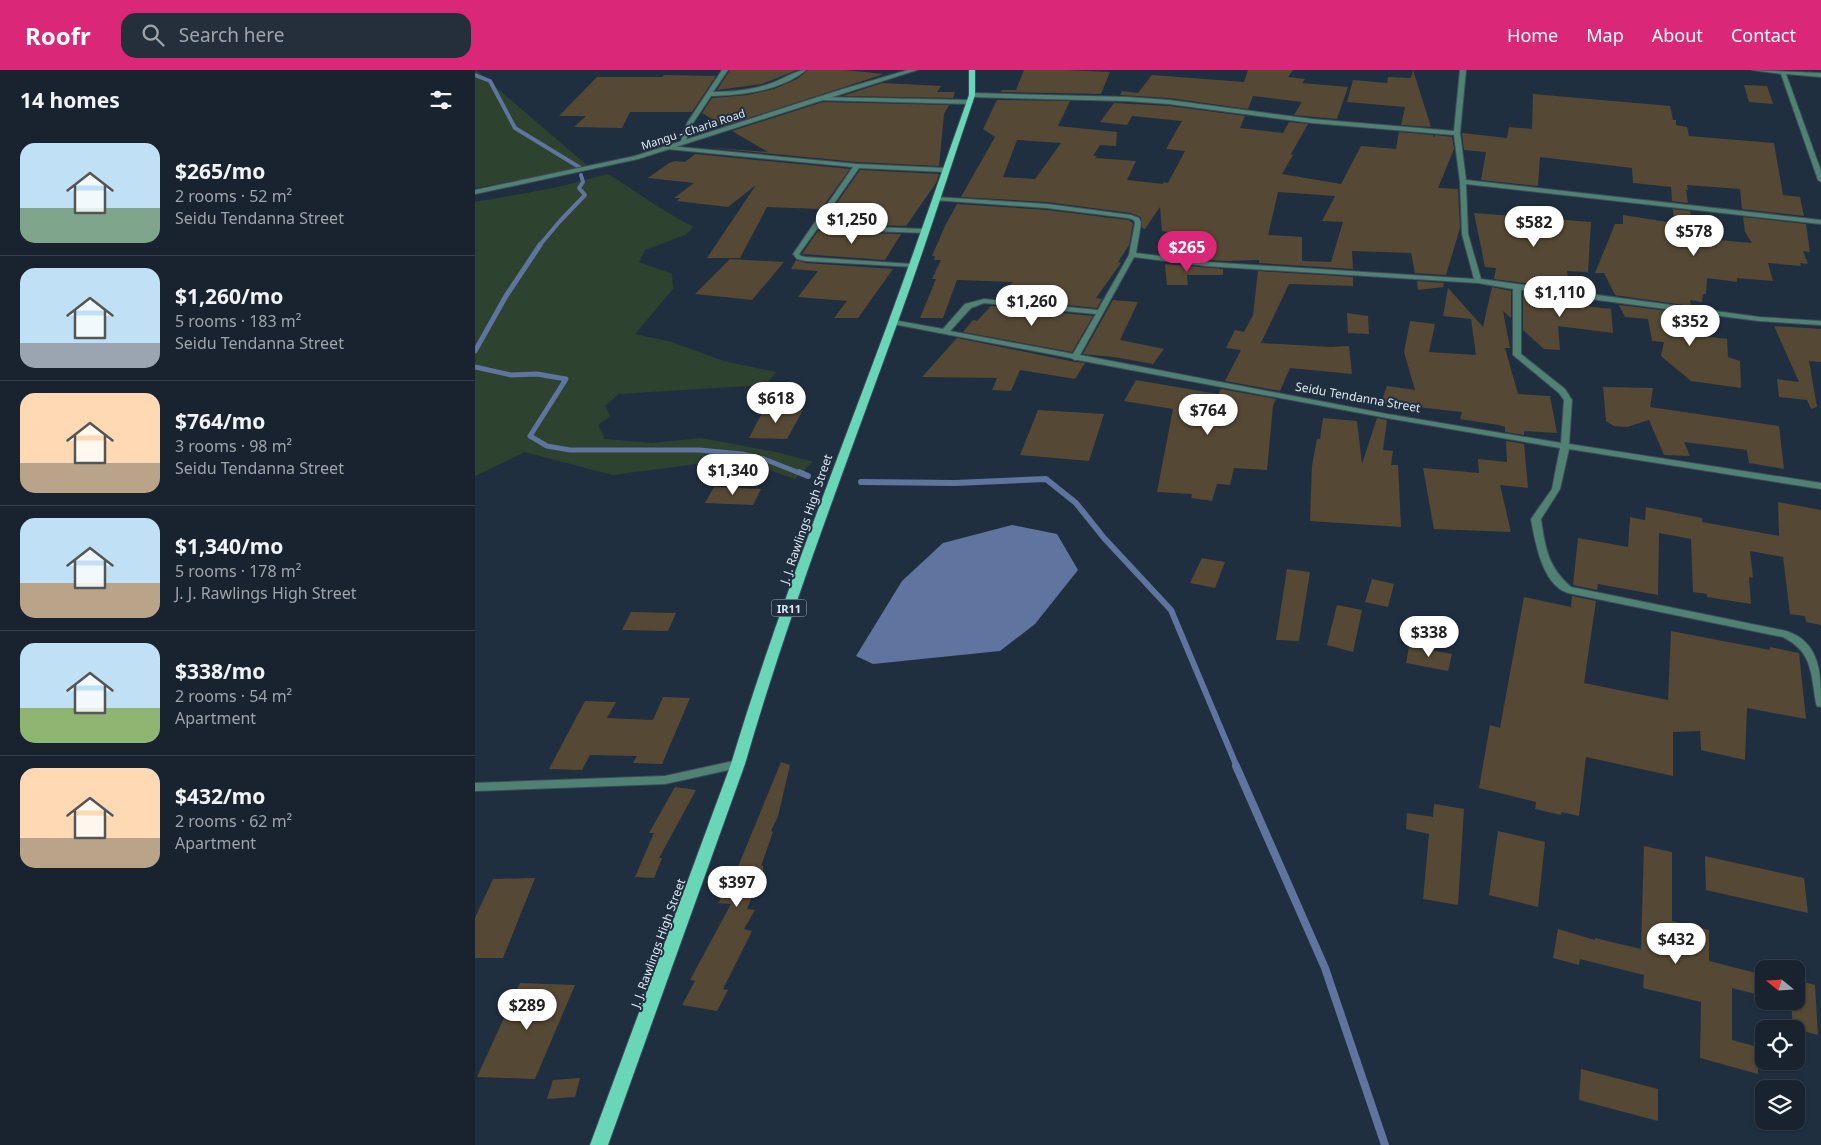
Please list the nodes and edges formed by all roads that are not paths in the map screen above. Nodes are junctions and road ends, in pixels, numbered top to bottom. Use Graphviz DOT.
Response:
graph roads {
  1 [pos="725,70"];
  2 [pos="803,70"];
  3 [pos="913,70"];
  4 [pos="972,70"];
  5 [pos="1463,70"];
  6 [pos="1755,70"];
  7 [pos="1783,72"];
  8 [pos="1821,75"];
  9 [pos="709,94"];
  10 [pos="971,98"];
  11 [pos="818,99"];
  12 [pos="1457,133"];
  13 [pos="683,143"];
  14 [pos="669,148"];
  15 [pos="857,166"];
  16 [pos="946,170"];
  17 [pos="1821,180"];
  18 [pos="1463,182"];
  19 [pos="475,192"];
  20 [pos="936,199"];
  21 [pos="1821,222"];
  22 [pos="814,227"];
  23 [pos="925,231"];
  24 [pos="1132,255"];
  25 [pos="912,266"];
  26 [pos="1478,281"];
  27 [pos="1517,287"];
  28 [pos="1101,312"];
  29 [pos="893,322"];
  30 [pos="1821,324"];
  31 [pos="945,332"];
  32 [pos="1075,358"];
  33 [pos="1565,446"];
  34 [pos="1821,486"];
  35 [pos="1821,703"];
  36 [pos="738,764"];
  37 [pos="475,786"];
  38 [pos="599,1145"];
  1 -- 9 [label="street"];
  2 -- 9 [label="street"];
  3 -- 11 [label="street, Mangu - Charia Road"];
  4 -- 10 [label="main road, J. J. Rawlings High Street / IR11"];
  5 -- 12 [label="street"];
  6 -- 7 [label="street"];
  7 -- 8 [label="street"];
  7 -- 17 [label="street"];
  9 -- 13 [label="street"];
  10 -- 11 [label="street"];
  10 -- 12 [label="street"];
  10 -- 16 [label="main road, J. J. Rawlings High Street / IR11"];
  11 -- 13 [label="street, Mangu - Charia Road"];
  12 -- 18 [label="street"];
  13 -- 14 [label="street, Mangu - Charia Road"];
  14 -- 15 [label="street"];
  14 -- 19 [label="street, Mangu - Charia Road"];
  15 -- 16 [label="street"];
  15 -- 22 [label="street"];
  16 -- 20 [label="main road, J. J. Rawlings High Street / IR11"];
  18 -- 21 [label="street"];
  18 -- 26 [label="street"];
  20 -- 23 [label="main road, J. J. Rawlings High Street / IR11"];
  20 -- 24 [label="street"];
  22 -- 23 [label="street"];
  22 -- 25 [label="street"];
  23 -- 25 [label="main road, J. J. Rawlings High Street / IR11"];
  24 -- 26 [label="street"];
  24 -- 28 [label="street"];
  25 -- 29 [label="main road, J. J. Rawlings High Street / IR11"];
  26 -- 27 [label="street"];
  27 -- 30 [label="street"];
  27 -- 33 [label="street"];
  28 -- 31 [label="street"];
  28 -- 32 [label="street"];
  29 -- 31 [label="street, Seidu Tendanna Street"];
  29 -- 36 [label="main road, J. J. Rawlings High Street / IR11"];
  31 -- 32 [label="street, Seidu Tendanna Street"];
  32 -- 33 [label="street, Seidu Tendanna Street"];
  33 -- 34 [label="street, Seidu Tendanna Street"];
  33 -- 35 [label="street"];
  36 -- 37 [label="street"];
  36 -- 38 [label="main road, J. J. Rawlings High Street / IR11"];
}
